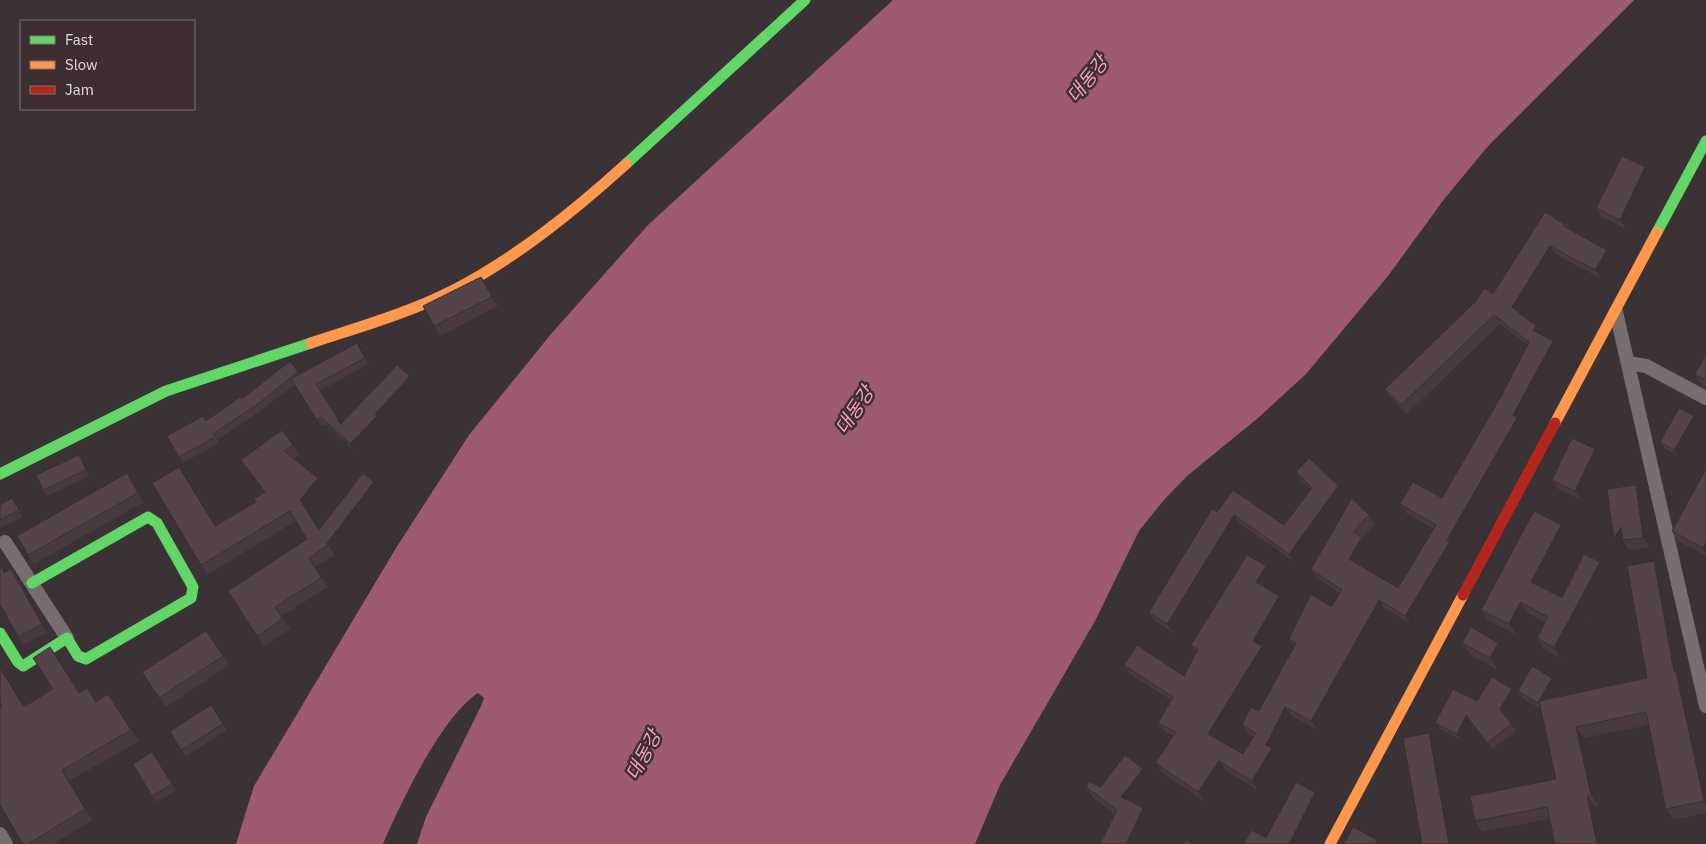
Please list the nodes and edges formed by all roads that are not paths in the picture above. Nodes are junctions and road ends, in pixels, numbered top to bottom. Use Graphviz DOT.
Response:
graph roads {
  1 [pos="805,0"];
  2 [pos="1706,141"];
  3 [pos="1616,312"];
  4 [pos="1628,363"];
  5 [pos="1706,398"];
  6 [pos="0,474"];
  7 [pos="5,542"];
  8 [pos="32,583"];
  9 [pos="0,633"];
  10 [pos="67,638"];
  11 [pos="1706,706"];
  12 [pos="0,834"];
  13 [pos="6,844"];
  14 [pos="1330,844"];
  1 -- 6 [label="street"];
  2 -- 3 [label="street"];
  3 -- 4 [label="street"];
  3 -- 14 [label="street"];
  4 -- 5 [label="street"];
  4 -- 11 [label="street"];
  7 -- 8 [label="street"];
  8 -- 10 [label="street"];
  8 -- 10 [label="street"];
  9 -- 10 [label="street"];
  12 -- 13 [label="street"];
}
